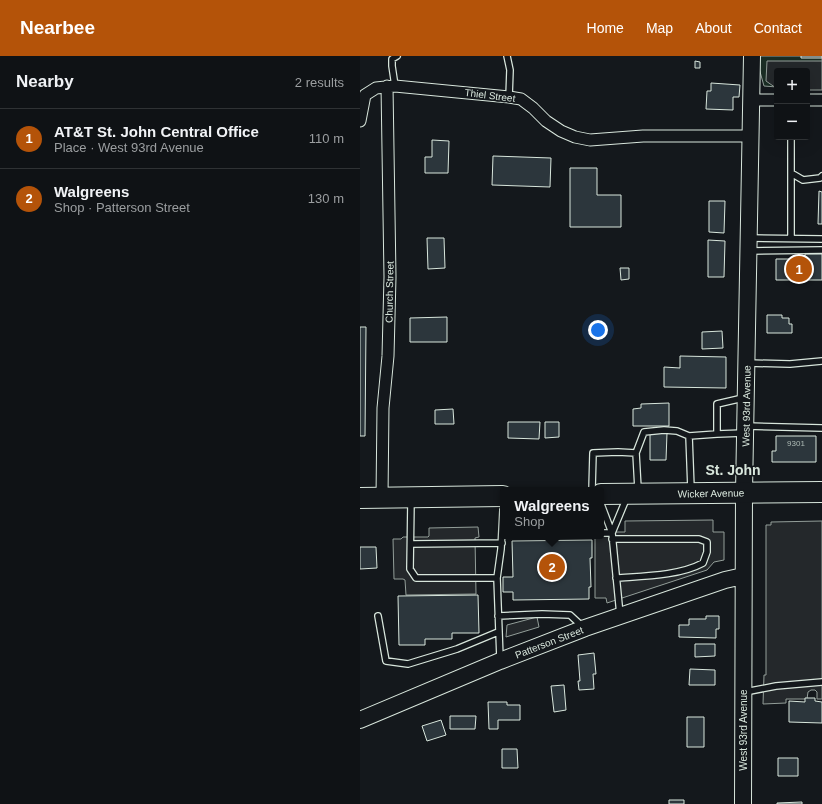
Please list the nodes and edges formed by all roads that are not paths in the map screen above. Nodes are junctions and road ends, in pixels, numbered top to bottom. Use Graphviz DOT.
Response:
graph roads {
  1 [pos="507,56"];
  2 [pos="752,56"];
  3 [pos="394,57"];
  4 [pos="391,86"];
  5 [pos="509,97"];
  6 [pos="752,100"];
  7 [pos="774,100"];
  8 [pos="810,100"];
  9 [pos="822,100"];
  10 [pos="360,121"];
  11 [pos="750,136"];
  12 [pos="791,140"];
  13 [pos="791,173"];
  14 [pos="822,176"];
  15 [pos="791,238"];
  16 [pos="822,239"];
  17 [pos="748,244"];
  18 [pos="822,250"];
  19 [pos="822,361"];
  20 [pos="746,363"];
  21 [pos="746,398"];
  22 [pos="822,428"];
  23 [pos="745,430"];
  24 [pos="717,434"];
  25 [pos="689,436"];
  26 [pos="636,453"];
  27 [pos="592,487"];
  28 [pos="744,492"];
  29 [pos="822,492"];
  30 [pos="691,493"];
  31 [pos="604,494"];
  32 [pos="633,494"];
  33 [pos="500,496"];
  34 [pos="382,497"];
  35 [pos="412,497"];
  36 [pos="360,498"];
  37 [pos="604,513"];
  38 [pos="604,535"];
  39 [pos="612,536"];
  40 [pos="502,539"];
  41 [pos="502,543"];
  42 [pos="411,544"];
  43 [pos="743,576"];
  44 [pos="496,578"];
  45 [pos="616,578"];
  46 [pos="378,616"];
  47 [pos="498,616"];
  48 [pos="620,616"];
  49 [pos="585,628"];
  50 [pos="498,632"];
  51 [pos="500,661"];
  52 [pos="822,682"];
  53 [pos="743,693"];
  54 [pos="360,720"];
  55 [pos="743,804"];
  1 -- 5 [label="lane"];
  2 -- 6 [label="street, West 93rd Avenue"];
  3 -- 4 [label="lane"];
  4 -- 5 [label="street, Thiel Street"];
  4 -- 10 [label="street, Thiel Street"];
  4 -- 34 [label="street, Church Street"];
  5 -- 11 [label="street, Thiel Street"];
  6 -- 7 [label="street"];
  6 -- 11 [label="street, West 93rd Avenue"];
  8 -- 9 [label="street"];
  11 -- 17 [label="street, West 93rd Avenue"];
  12 -- 13 [label="lane"];
  13 -- 14 [label="lane"];
  13 -- 15 [label="lane"];
  15 -- 16 [label="lane"];
  15 -- 17 [label="lane"];
  17 -- 18 [label="lane"];
  17 -- 20 [label="street, West 93rd Avenue"];
  19 -- 20 [label="lane"];
  20 -- 21 [label="street, West 93rd Avenue"];
  21 -- 23 [label="street, West 93rd Avenue"];
  21 -- 24 [label="lane"];
  22 -- 23 [label="lane"];
  23 -- 24 [label="lane"];
  23 -- 28 [label="street, West 93rd Avenue"];
  24 -- 25 [label="lane"];
  25 -- 26 [label="lane"];
  25 -- 30 [label="lane"];
  26 -- 27 [label="lane"];
  26 -- 32 [label="lane"];
  28 -- 29 [label="highway, Wicker Avenue"];
  28 -- 30 [label="highway, Wicker Avenue"];
  28 -- 43 [label="street, West 93rd Avenue"];
  30 -- 32 [label="highway, Wicker Avenue"];
  31 -- 32 [label="highway, Wicker Avenue"];
  32 -- 39 [label="lane"];
  33 -- 35 [label="highway"];
  34 -- 35 [label="highway"];
  34 -- 36 [label="highway"];
  35 -- 42 [label="lane"];
  37 -- 39 [label="lane"];
  38 -- 39 [label="lane"];
  39 -- 45 [label="lane"];
  39 -- 45 [label="lane"];
  40 -- 41 [label="lane"];
  41 -- 42 [label="lane"];
  41 -- 44 [label="lane"];
  42 -- 44 [label="lane"];
  43 -- 48 [label="street, Patterson Street"];
  43 -- 53 [label="street, West 93rd Avenue"];
  44 -- 47 [label="lane"];
  45 -- 48 [label="lane"];
  46 -- 50 [label="lane"];
  47 -- 49 [label="lane"];
  47 -- 50 [label="lane"];
  48 -- 49 [label="street, Patterson Street"];
  49 -- 51 [label="street, Patterson Street"];
  50 -- 51 [label="lane"];
  51 -- 54 [label="street, Patterson Street"];
  52 -- 53 [label="lane"];
  53 -- 55 [label="street, West 93rd Avenue"];
}
